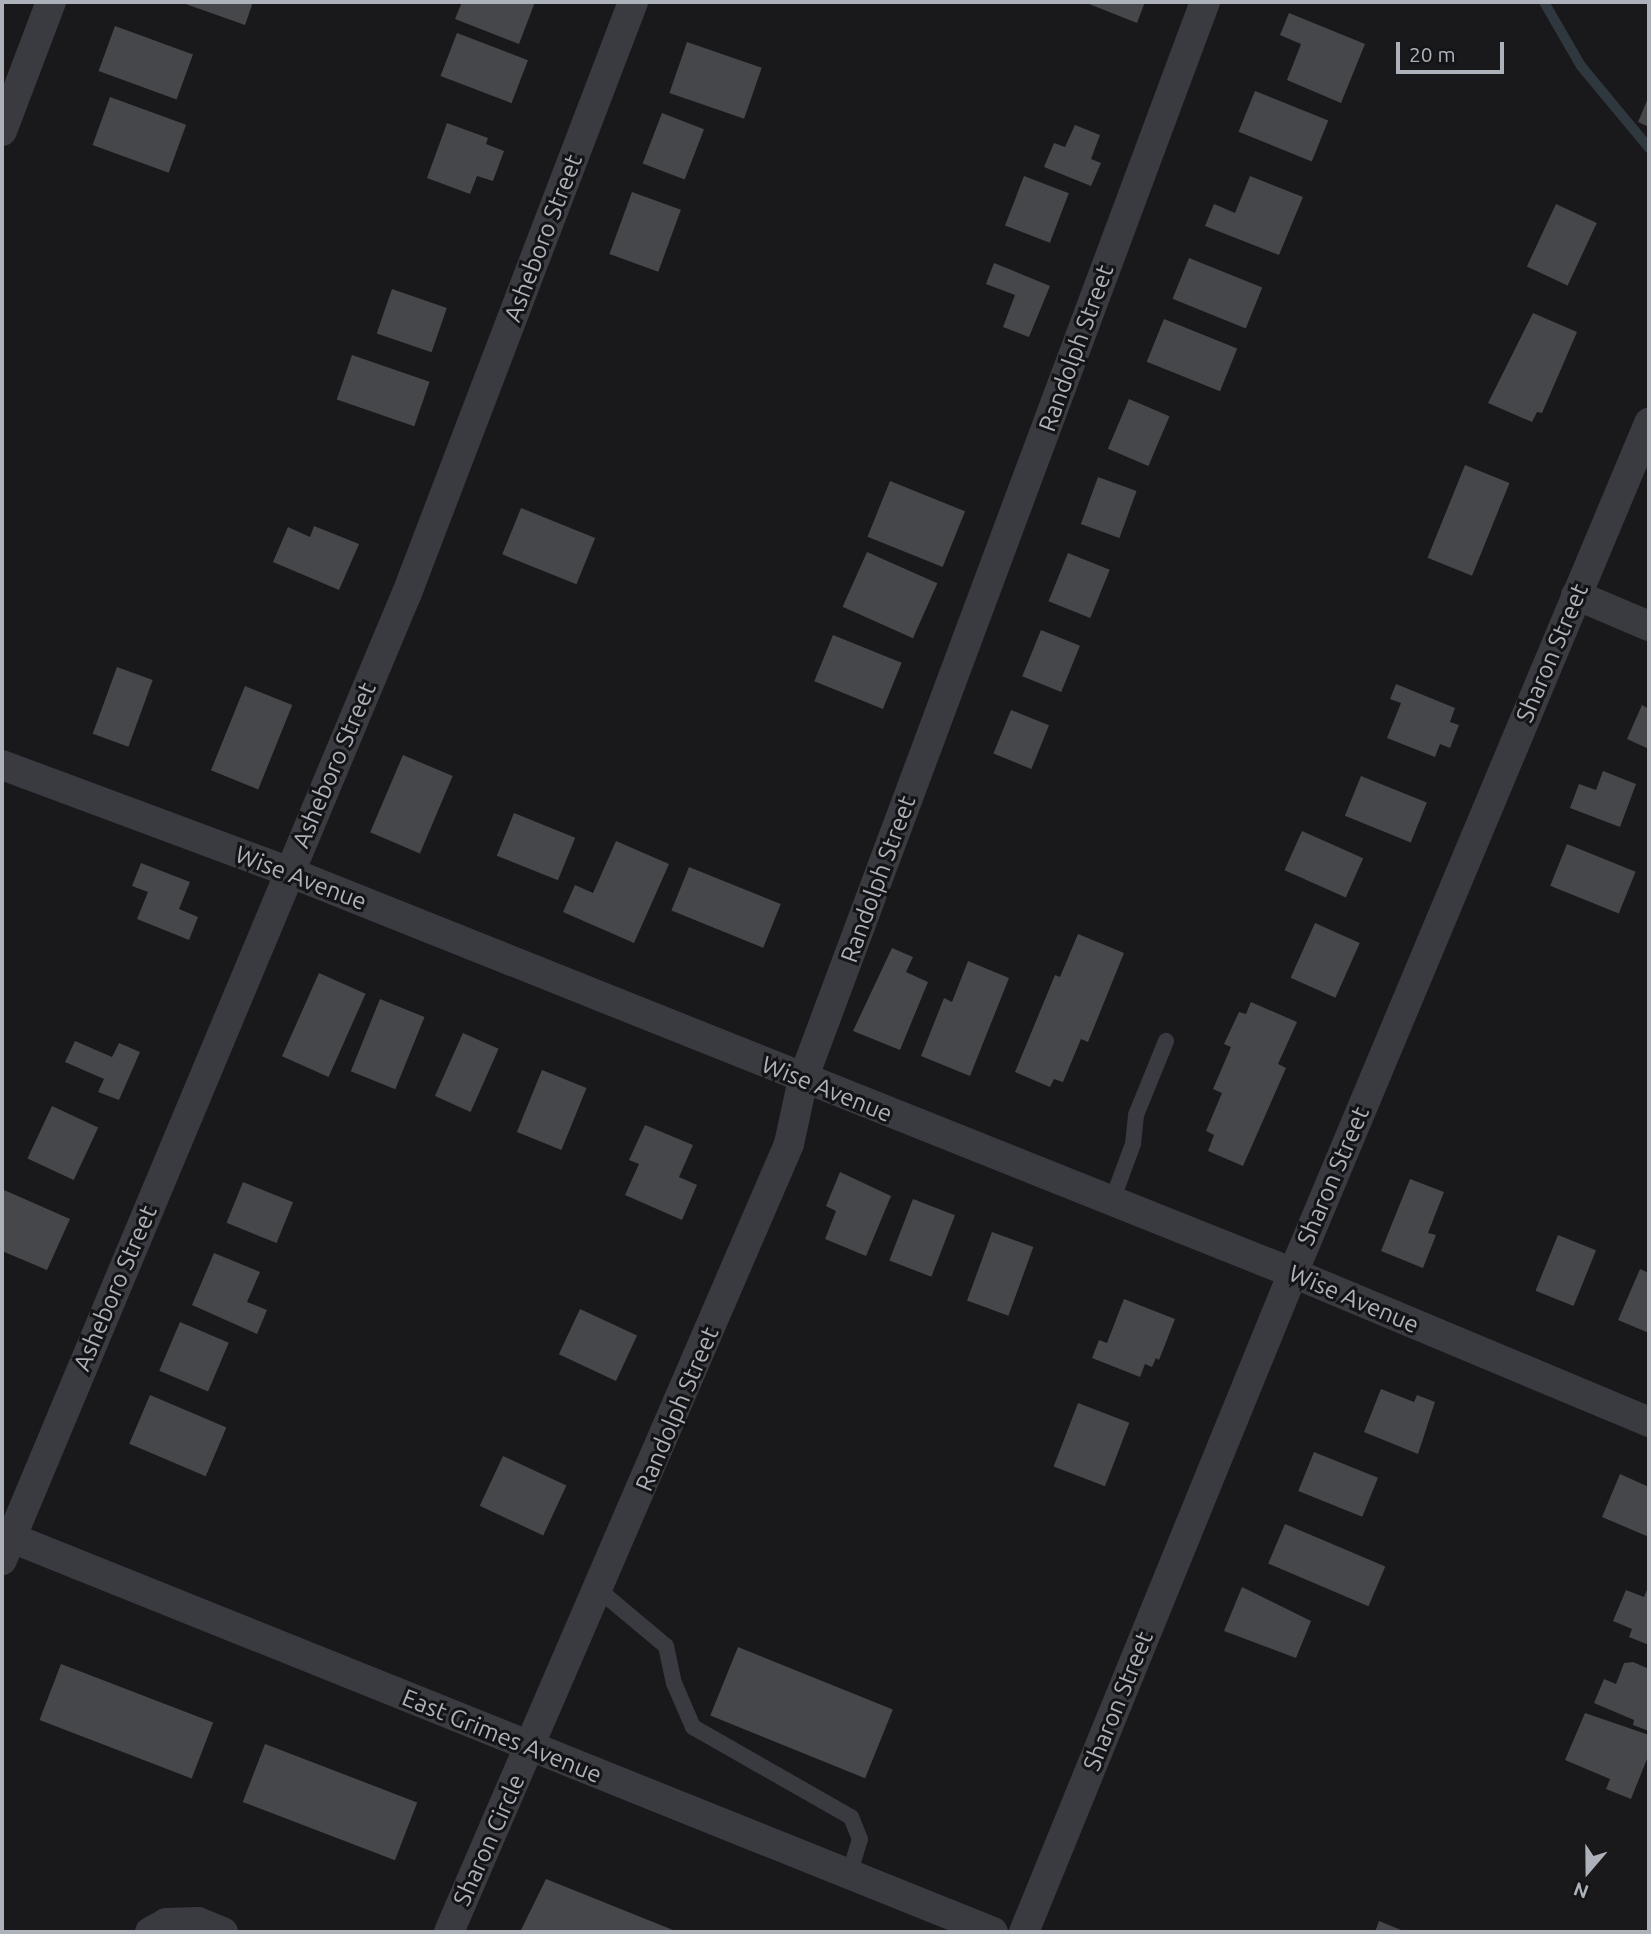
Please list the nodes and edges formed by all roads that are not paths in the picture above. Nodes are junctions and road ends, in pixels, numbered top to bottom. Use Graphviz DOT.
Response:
graph roads {
  1 [pos="51,2"];
  2 [pos="633,2"];
  3 [pos="1205,2"];
  4 [pos="2,131"];
  5 [pos="1649,423"];
  6 [pos="1576,595"];
  7 [pos="1649,626"];
  8 [pos="2,765"];
  9 [pos="289,872"];
  10 [pos="1166,1041"];
  11 [pos="803,1079"];
  12 [pos="1111,1201"];
  13 [pos="1293,1273"];
  14 [pos="1649,1422"];
  15 [pos="7,1549"];
  16 [pos="599,1590"];
  17 [pos="530,1748"];
  18 [pos="849,1875"];
  19 [pos="150,1932"];
  20 [pos="223,1932"];
  21 [pos="449,1932"];
  22 [pos="993,1932"];
  23 [pos="1024,1932"];
  1 -- 4 [label="street"];
  2 -- 9 [label="street, Asheboro Street"];
  3 -- 11 [label="street, Randolph Street"];
  5 -- 6 [label="street, Sharon Street"];
  6 -- 7 [label="street"];
  6 -- 13 [label="street, Sharon Street"];
  8 -- 9 [label="street, Wise Avenue"];
  9 -- 11 [label="street, Wise Avenue"];
  9 -- 15 [label="street, Asheboro Street"];
  10 -- 12 [label="lane"];
  11 -- 12 [label="street, Wise Avenue"];
  11 -- 16 [label="street, Randolph Street"];
  12 -- 13 [label="street, Wise Avenue"];
  13 -- 14 [label="street, Wise Avenue"];
  13 -- 23 [label="street, Sharon Street"];
  15 -- 17 [label="street, East Grimes Avenue"];
  16 -- 17 [label="street, Randolph Street"];
  16 -- 18 [label="lane"];
  17 -- 18 [label="street, East Grimes Avenue"];
  17 -- 21 [label="street, Sharon Circle"];
  18 -- 22 [label="street, East Grimes Avenue"];
  19 -- 20 [label="street"];
}
